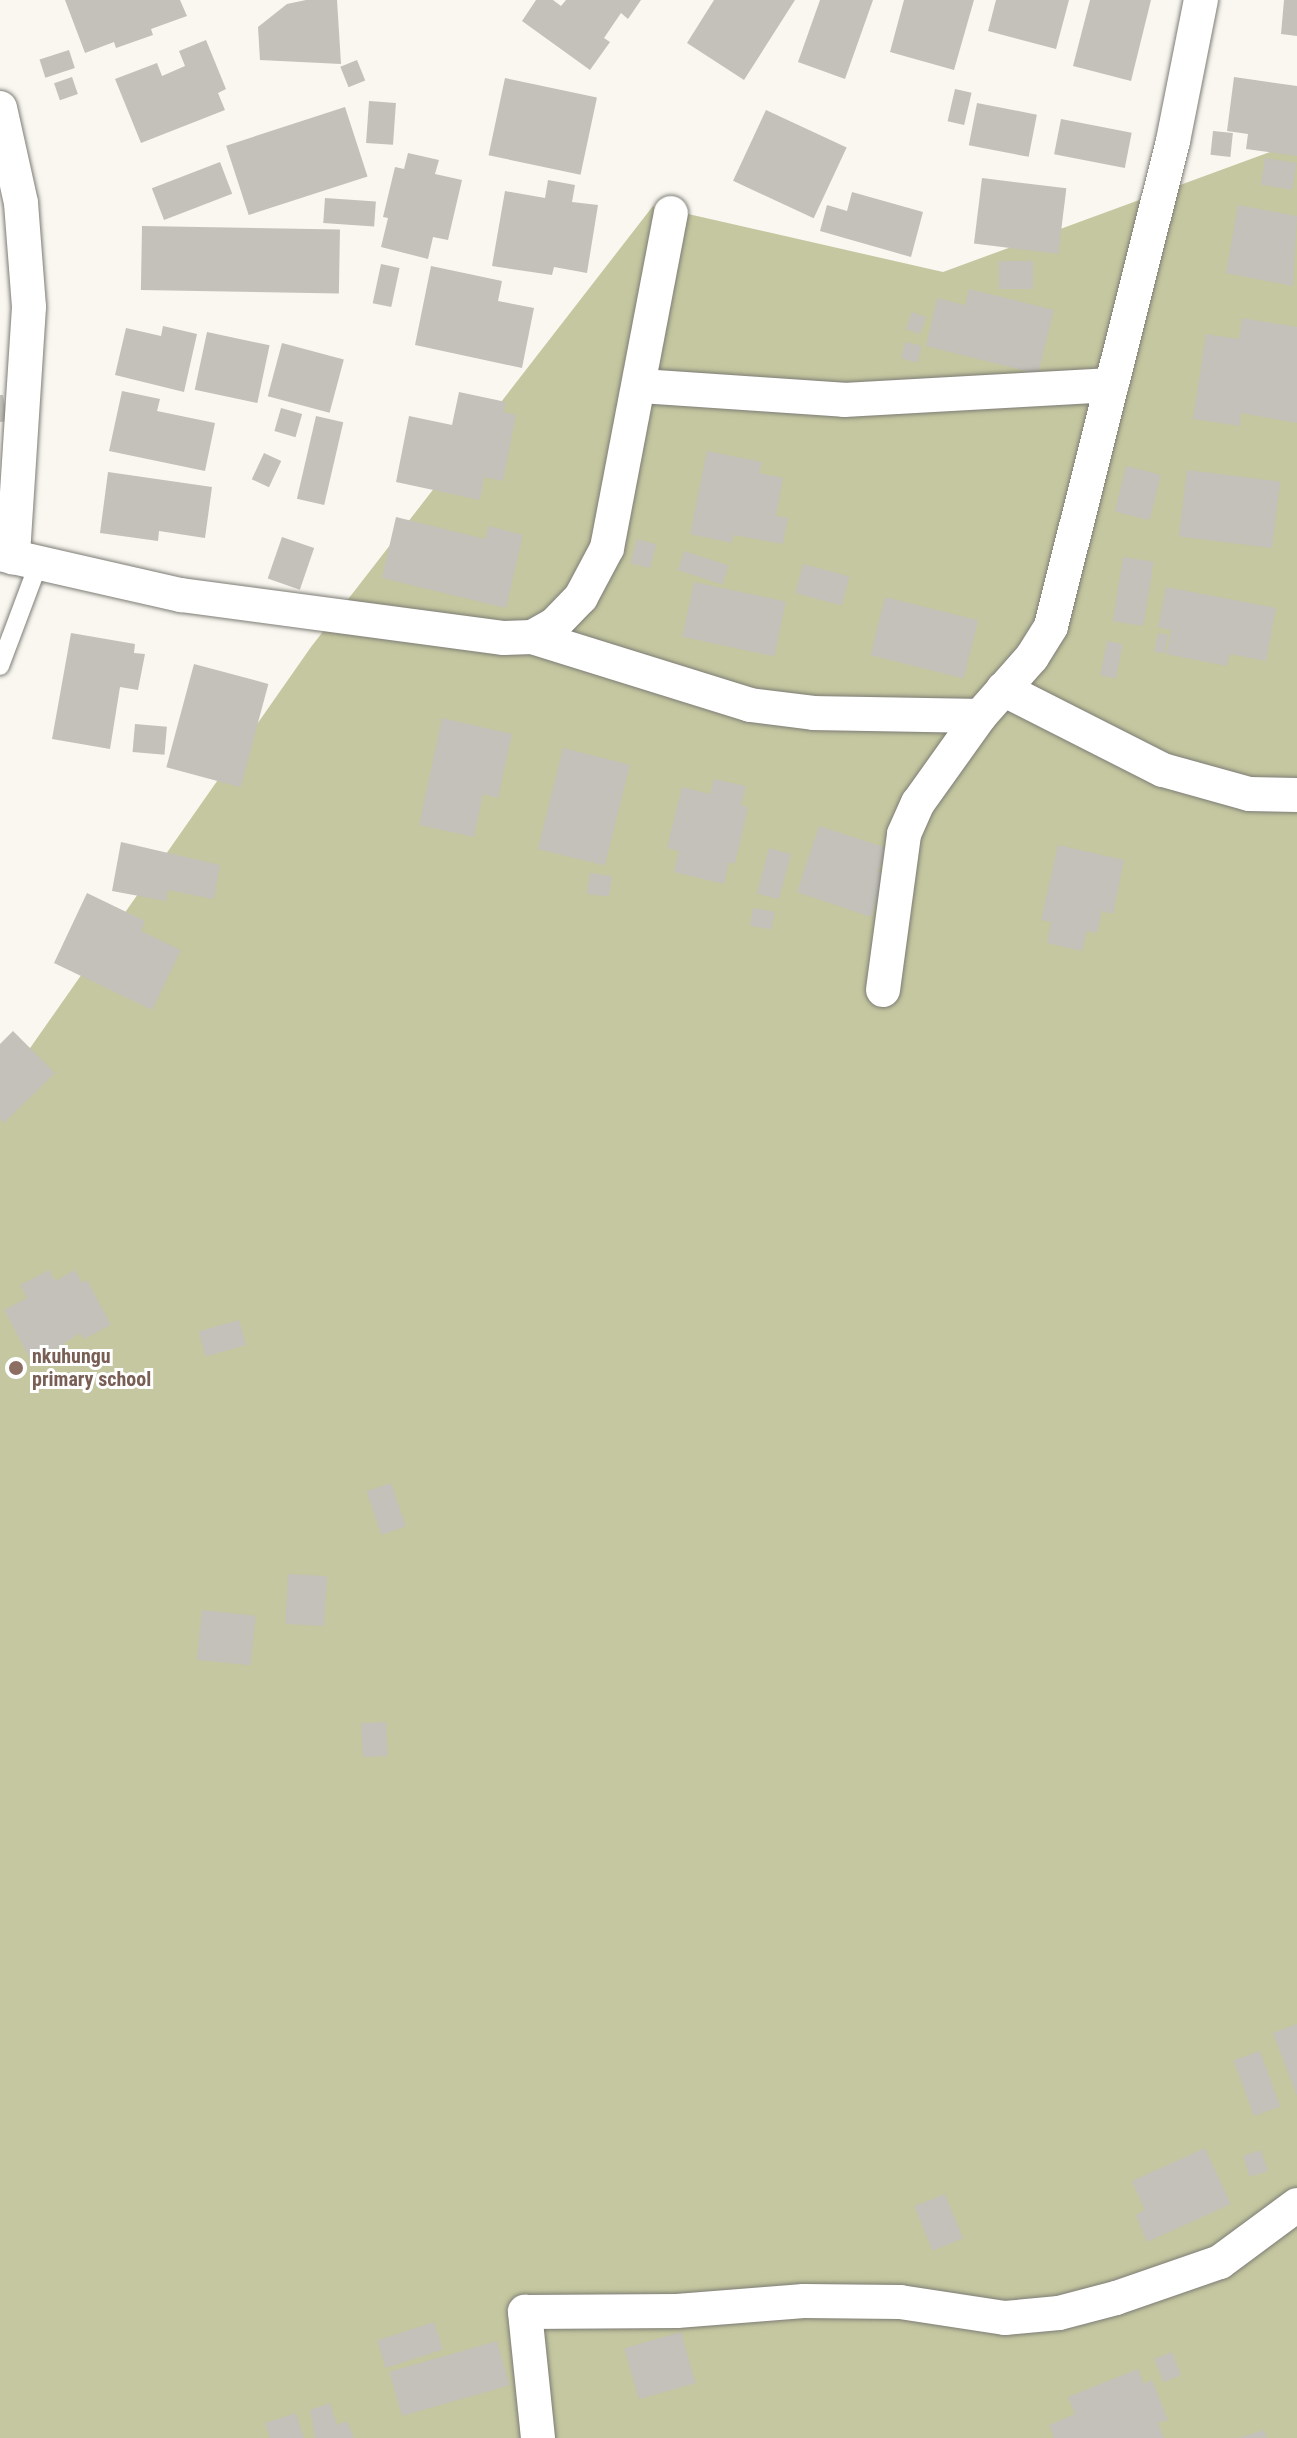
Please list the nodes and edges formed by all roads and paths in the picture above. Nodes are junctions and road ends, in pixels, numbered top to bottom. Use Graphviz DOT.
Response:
graph roads {
  1 [pos="1201,0"];
  2 [pos="0,108"];
  3 [pos="671,213"];
  4 [pos="1112,385"];
  5 [pos="641,386"];
  6 [pos="17,558"];
  7 [pos="532,637"];
  8 [pos="0,666"];
  9 [pos="1003,689"];
  10 [pos="980,716"];
  11 [pos="1297,795"];
  12 [pos="883,990"];
  13 [pos="1297,2205"];
  14 [pos="538,2438"];
  1 -- 4 [label="street"];
  2 -- 6 [label="street"];
  3 -- 5 [label="street"];
  4 -- 5 [label="street"];
  4 -- 9 [label="street"];
  5 -- 7 [label="street"];
  6 -- 7 [label="street"];
  6 -- 8 [label="lane"];
  7 -- 10 [label="street"];
  9 -- 10 [label="street"];
  9 -- 11 [label="street"];
  10 -- 12 [label="street"];
  13 -- 14 [label="street"];
}
